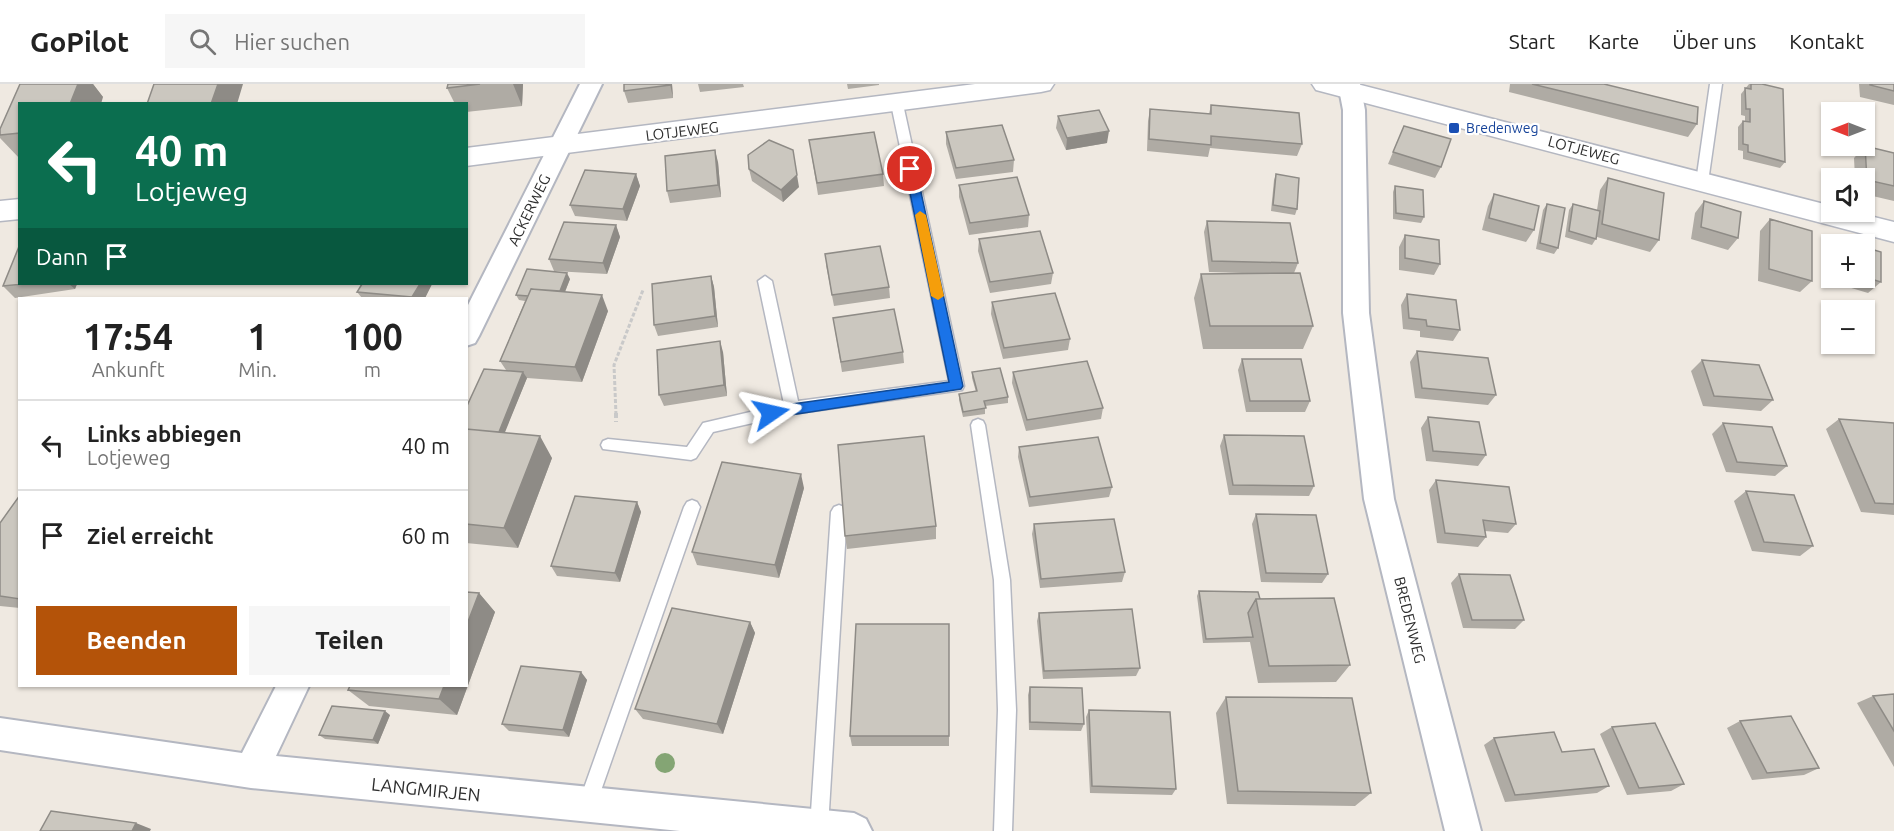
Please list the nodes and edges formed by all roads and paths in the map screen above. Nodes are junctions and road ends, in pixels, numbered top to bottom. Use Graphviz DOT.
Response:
graph roads {
  1 [pos="591,84"];
  2 [pos="1041,84"];
  3 [pos="1716,84"];
  4 [pos="1342,86"];
  5 [pos="897,104"];
  6 [pos="561,147"];
  7 [pos="468,157"];
  8 [pos="1702,182"];
  9 [pos="18,208"];
  10 [pos="0,211"];
  11 [pos="1894,232"];
  12 [pos="765,281"];
  13 [pos="643,290"];
  14 [pos="468,332"];
  15 [pos="792,408"];
  16 [pos="978,425"];
  17 [pos="608,445"];
  18 [pos="693,507"];
  19 [pos="839,512"];
  20 [pos="293,687"];
  21 [pos="0,734"];
  22 [pos="251,771"];
  23 [pos="587,805"];
  24 [pos="819,827"];
  25 [pos="854,831"];
  26 [pos="1003,831"];
  27 [pos="1463,831"];
  1 -- 6 [label="street, ACKERWEG"];
  2 -- 5 [label="street, LOTJEWEG"];
  3 -- 8 [label="lane"];
  4 -- 8 [label="street, LOTJEWEG"];
  4 -- 27 [label="street, BREDENWEG"];
  5 -- 6 [label="street, LOTJEWEG"];
  5 -- 15 [label="lane"];
  6 -- 7 [label="street, LOTJEWEG"];
  6 -- 14 [label="street, ACKERWEG"];
  8 -- 11 [label="street, LOTJEWEG"];
  9 -- 10 [label="street"];
  12 -- 15 [label="lane"];
  13 -- 17 [label="path"];
  15 -- 17 [label="lane"];
  16 -- 26 [label="lane"];
  18 -- 23 [label="lane"];
  19 -- 24 [label="lane"];
  20 -- 22 [label="street"];
  21 -- 22 [label="street, LANGMIRJEN"];
  22 -- 23 [label="street, LANGMIRJEN"];
  23 -- 24 [label="street, LANGMIRJEN"];
  24 -- 25 [label="street, LANGMIRJEN"];
}
